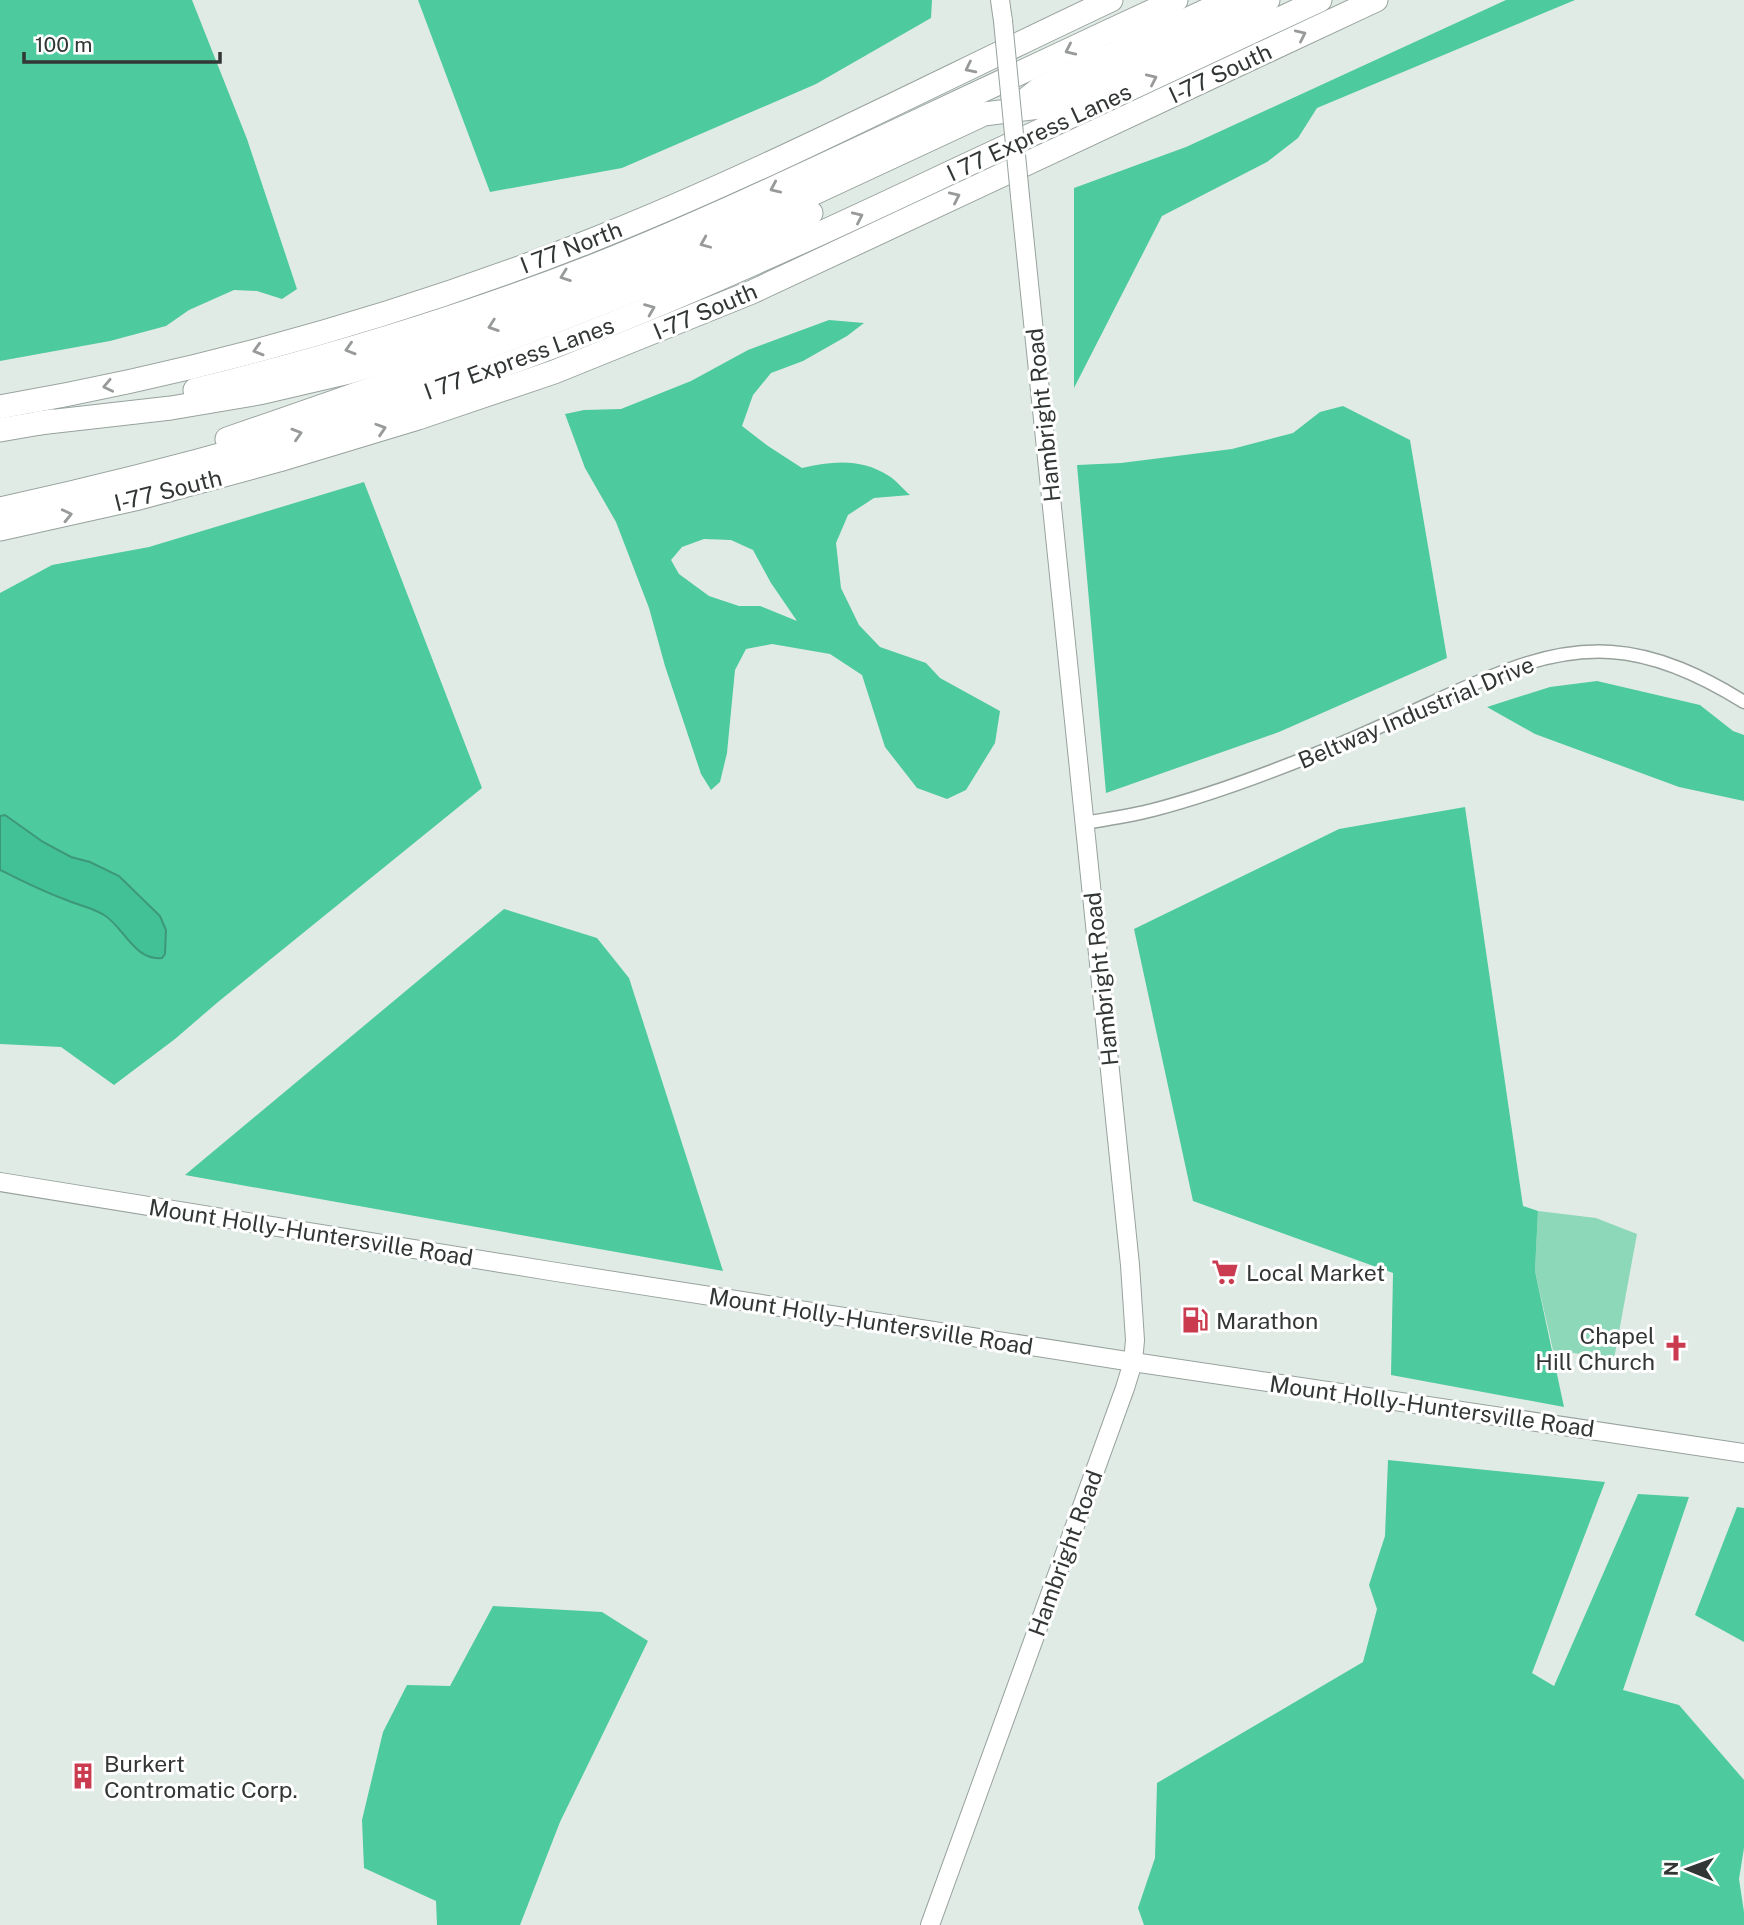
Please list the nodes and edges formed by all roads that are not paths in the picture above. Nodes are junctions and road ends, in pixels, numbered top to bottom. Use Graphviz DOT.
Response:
graph roads {
  1 [pos="1000,0"];
  2 [pos="1111,0"];
  3 [pos="1176,0"];
  4 [pos="1229,0"];
  5 [pos="1268,0"];
  6 [pos="1320,0"];
  7 [pos="1376,0"];
  8 [pos="1060,88"];
  9 [pos="1012,110"];
  10 [pos="968,131"];
  11 [pos="0,407"];
  12 [pos="39,423"];
  13 [pos="0,429"];
  14 [pos="65,494"];
  15 [pos="0,509"];
  16 [pos="0,529"];
  17 [pos="1744,702"];
  18 [pos="1085,823"];
  19 [pos="0,1182"];
  20 [pos="1133,1362"];
  21 [pos="1744,1453"];
  22 [pos="930,1925"];
  1 -- 9 [label="main road, Hambright Road, bridge"];
  2 -- 11 [label="highway, I 77 North, one-way"];
  3 -- 12 [label="highway, one-way"];
  4 -- 8 [label="highway"];
  5 -- 8 [label="highway"];
  14 -- 6 [label="highway, I 77 Express Lanes, one-way"];
  16 -- 7 [label="highway, I-77 South, one-way"];
  8 -- 9 [label="highway"];
  9 -- 10 [label="highway"];
  9 -- 18 [label="main road, Hambright Road, bridge"];
  10 -- 12 [label="highway, one-way"];
  10 -- 14 [label="highway"];
  12 -- 13 [label="highway"];
  14 -- 15 [label="highway, I 77 Express Lanes"];
  17 -- 18 [label="street, Beltway Industrial Drive"];
  18 -- 20 [label="main road, Hambright Road"];
  19 -- 20 [label="main road, Mount Holly-Huntersville Road"];
  20 -- 21 [label="main road, Mount Holly-Huntersville Road"];
  20 -- 22 [label="main road, Hambright Road"];
}
